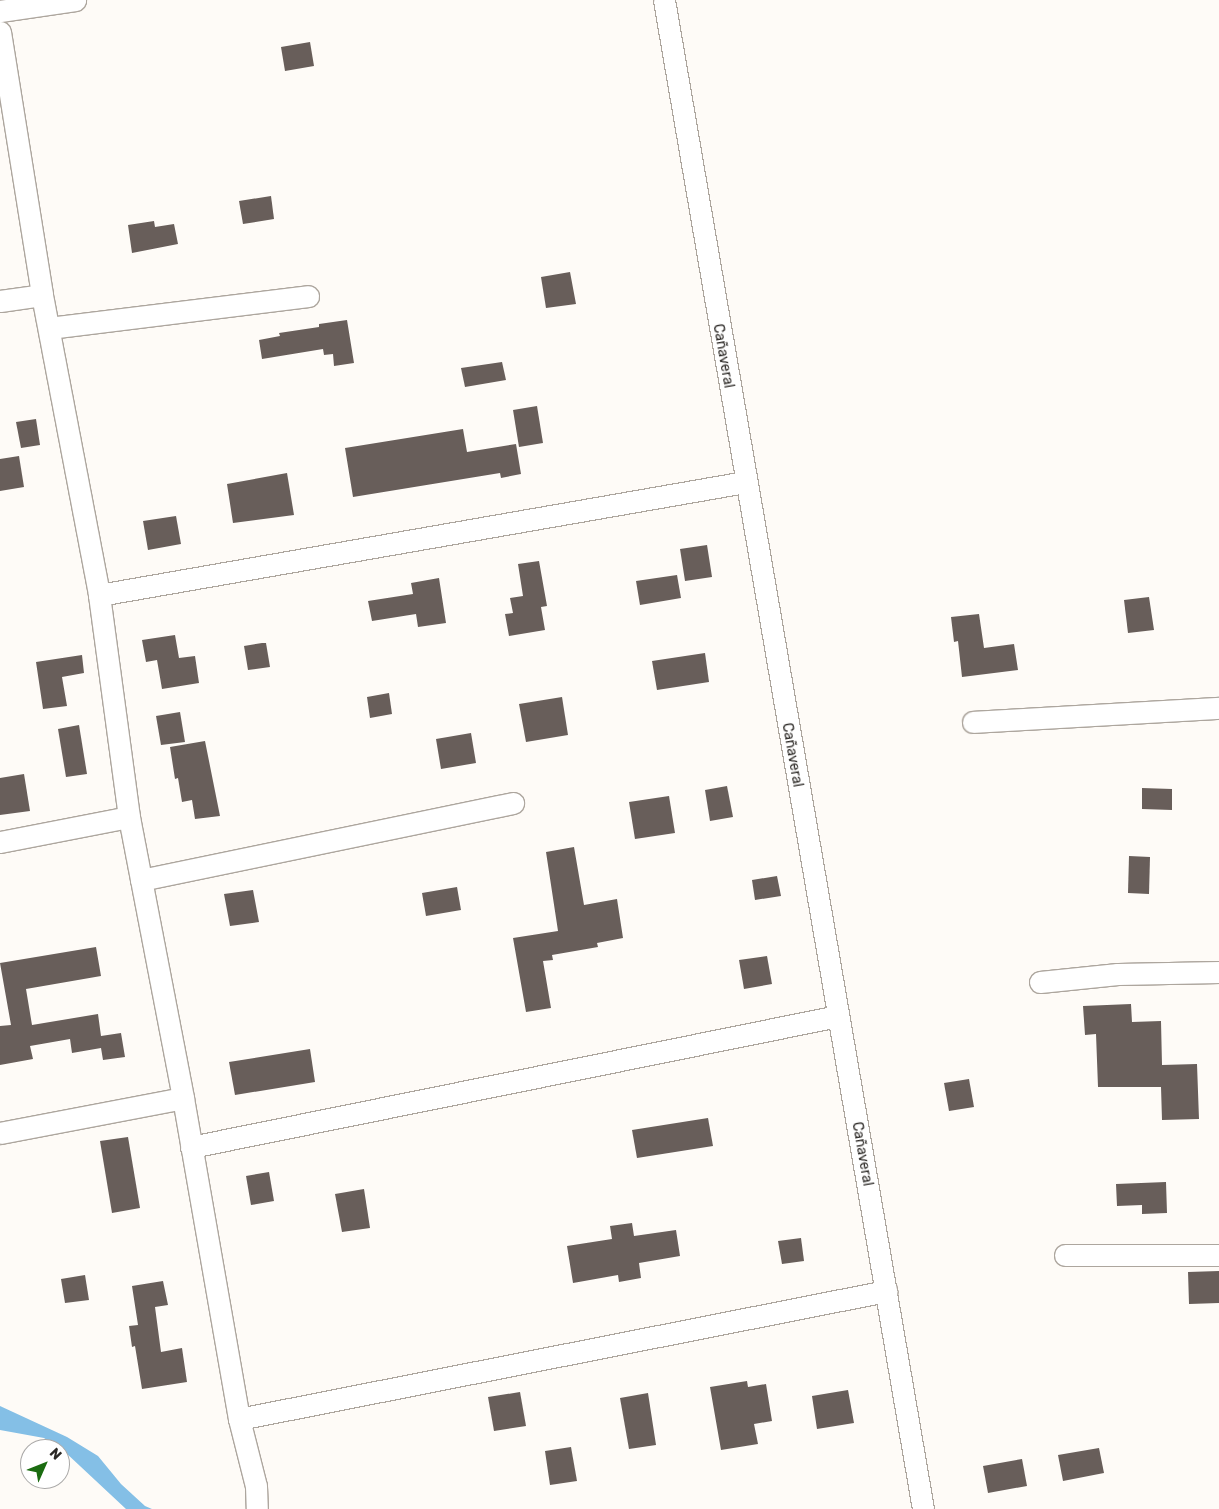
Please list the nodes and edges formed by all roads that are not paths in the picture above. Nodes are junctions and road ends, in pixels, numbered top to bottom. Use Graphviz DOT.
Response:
graph roads {
  1 [pos="75,0"];
  2 [pos="664,0"];
  3 [pos="0,11"];
  4 [pos="0,32"];
  5 [pos="42,295"];
  6 [pos="308,296"];
  7 [pos="0,301"];
  8 [pos="49,328"];
  9 [pos="745,482"];
  10 [pos="99,595"];
  11 [pos="1219,708"];
  12 [pos="973,722"];
  13 [pos="513,803"];
  14 [pos="129,817"];
  15 [pos="0,842"];
  16 [pos="141,880"];
  17 [pos="1219,972"];
  18 [pos="1040,982"];
  19 [pos="838,1016"];
  20 [pos="183,1098"];
  21 [pos="0,1133"];
  22 [pos="191,1147"];
  23 [pos="1065,1255"];
  24 [pos="1219,1255"];
  25 [pos="886,1291"];
  26 [pos="239,1419"];
  27 [pos="257,1509"];
  28 [pos="922,1509"];
  1 -- 3 [label="street"];
  2 -- 9 [label="street, Cañaveral"];
  4 -- 5 [label="street"];
  5 -- 7 [label="street"];
  5 -- 8 [label="street"];
  6 -- 8 [label="street"];
  8 -- 10 [label="street"];
  9 -- 10 [label="street"];
  9 -- 19 [label="street, Cañaveral"];
  10 -- 14 [label="street"];
  11 -- 12 [label="street"];
  13 -- 16 [label="street"];
  14 -- 15 [label="street"];
  14 -- 16 [label="street"];
  16 -- 20 [label="street"];
  17 -- 18 [label="street"];
  19 -- 22 [label="street"];
  19 -- 25 [label="street, Cañaveral"];
  20 -- 21 [label="street"];
  20 -- 22 [label="street"];
  22 -- 26 [label="street"];
  23 -- 24 [label="street"];
  25 -- 26 [label="street"];
  25 -- 28 [label="street, Cañaveral"];
  26 -- 27 [label="street"];
}
